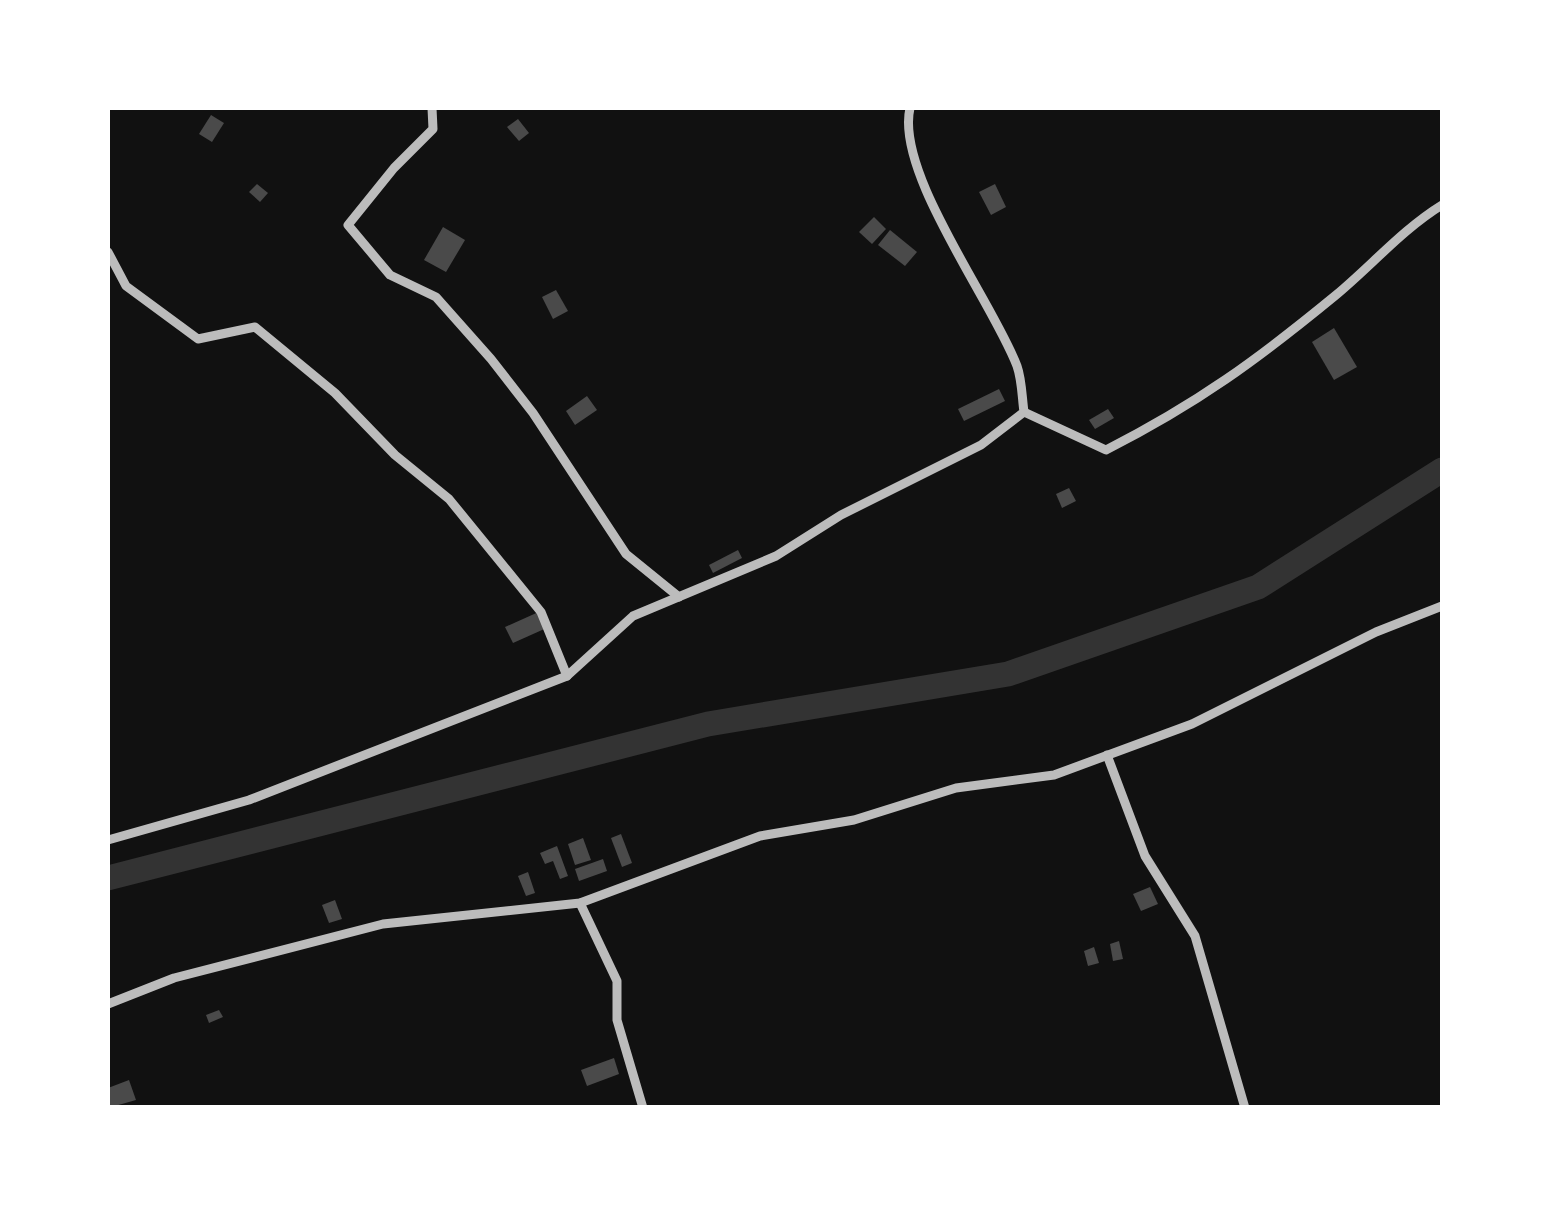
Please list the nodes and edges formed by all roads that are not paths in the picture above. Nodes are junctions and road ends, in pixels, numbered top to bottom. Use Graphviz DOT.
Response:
graph roads {
  1 [pos="432,108"];
  2 [pos="910,108"];
  3 [pos="1442,205"];
  4 [pos="108,252"];
  5 [pos="1024,412"];
  6 [pos="679,597"];
  7 [pos="1442,606"];
  8 [pos="567,676"];
  9 [pos="1107,756"];
  10 [pos="108,840"];
  11 [pos="580,902"];
  12 [pos="108,1004"];
  13 [pos="643,1108"];
  14 [pos="1245,1108"];
  1 -- 6 [label="street"];
  2 -- 5 [label="street"];
  3 -- 5 [label="street"];
  4 -- 8 [label="street"];
  5 -- 6 [label="street"];
  6 -- 8 [label="street"];
  7 -- 9 [label="street"];
  8 -- 10 [label="street"];
  9 -- 11 [label="street"];
  9 -- 14 [label="street"];
  11 -- 12 [label="street"];
  11 -- 13 [label="street"];
}
